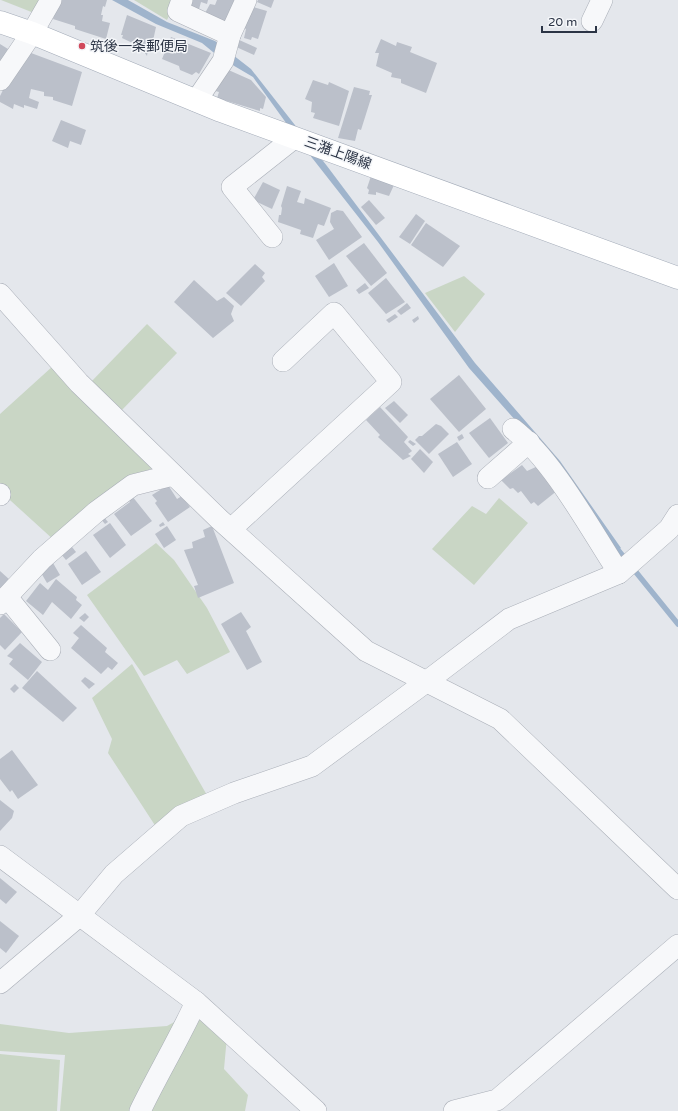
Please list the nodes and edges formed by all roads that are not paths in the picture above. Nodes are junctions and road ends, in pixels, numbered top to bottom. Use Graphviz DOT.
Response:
graph roads {
  1 [pos="51,0"];
  2 [pos="182,0"];
  3 [pos="246,0"];
  4 [pos="602,0"];
  5 [pos="592,21"];
  6 [pos="0,22"];
  7 [pos="32,33"];
  8 [pos="230,35"];
  9 [pos="0,80"];
  10 [pos="196,101"];
  11 [pos="294,138"];
  12 [pos="272,237"];
  13 [pos="678,278"];
  14 [pos="0,294"];
  15 [pos="283,361"];
  16 [pos="173,475"];
  17 [pos="488,478"];
  18 [pos="675,528"];
  19 [pos="231,529"];
  20 [pos="619,573"];
  21 [pos="3,601"];
  22 [pos="50,650"];
  23 [pos="426,682"];
  24 [pos="0,856"];
  25 [pos="678,889"];
  26 [pos="79,916"];
  27 [pos="678,945"];
  28 [pos="0,983"];
  29 [pos="196,1002"];
  30 [pos="140,1111"];
  31 [pos="316,1111"];
  32 [pos="454,1111"];
  1 -- 7 [label="street"];
  2 -- 8 [label="street"];
  3 -- 8 [label="street"];
  4 -- 5 [label="street"];
  6 -- 7 [label="main road, 三潴上陽線"];
  7 -- 9 [label="street"];
  7 -- 10 [label="main road, 三潴上陽線"];
  8 -- 10 [label="street"];
  10 -- 11 [label="main road, 三潴上陽線"];
  11 -- 12 [label="street"];
  11 -- 13 [label="main road, 三潴上陽線"];
  14 -- 16 [label="street"];
  15 -- 19 [label="street"];
  16 -- 19 [label="street"];
  16 -- 21 [label="street"];
  17 -- 20 [label="street"];
  18 -- 20 [label="street"];
  19 -- 23 [label="street"];
  20 -- 23 [label="street"];
  21 -- 22 [label="street"];
  23 -- 25 [label="street"];
  23 -- 26 [label="street"];
  24 -- 26 [label="street"];
  26 -- 28 [label="street"];
  26 -- 29 [label="street"];
  27 -- 32 [label="street"];
  29 -- 30 [label="street"];
  29 -- 31 [label="street"];
}
